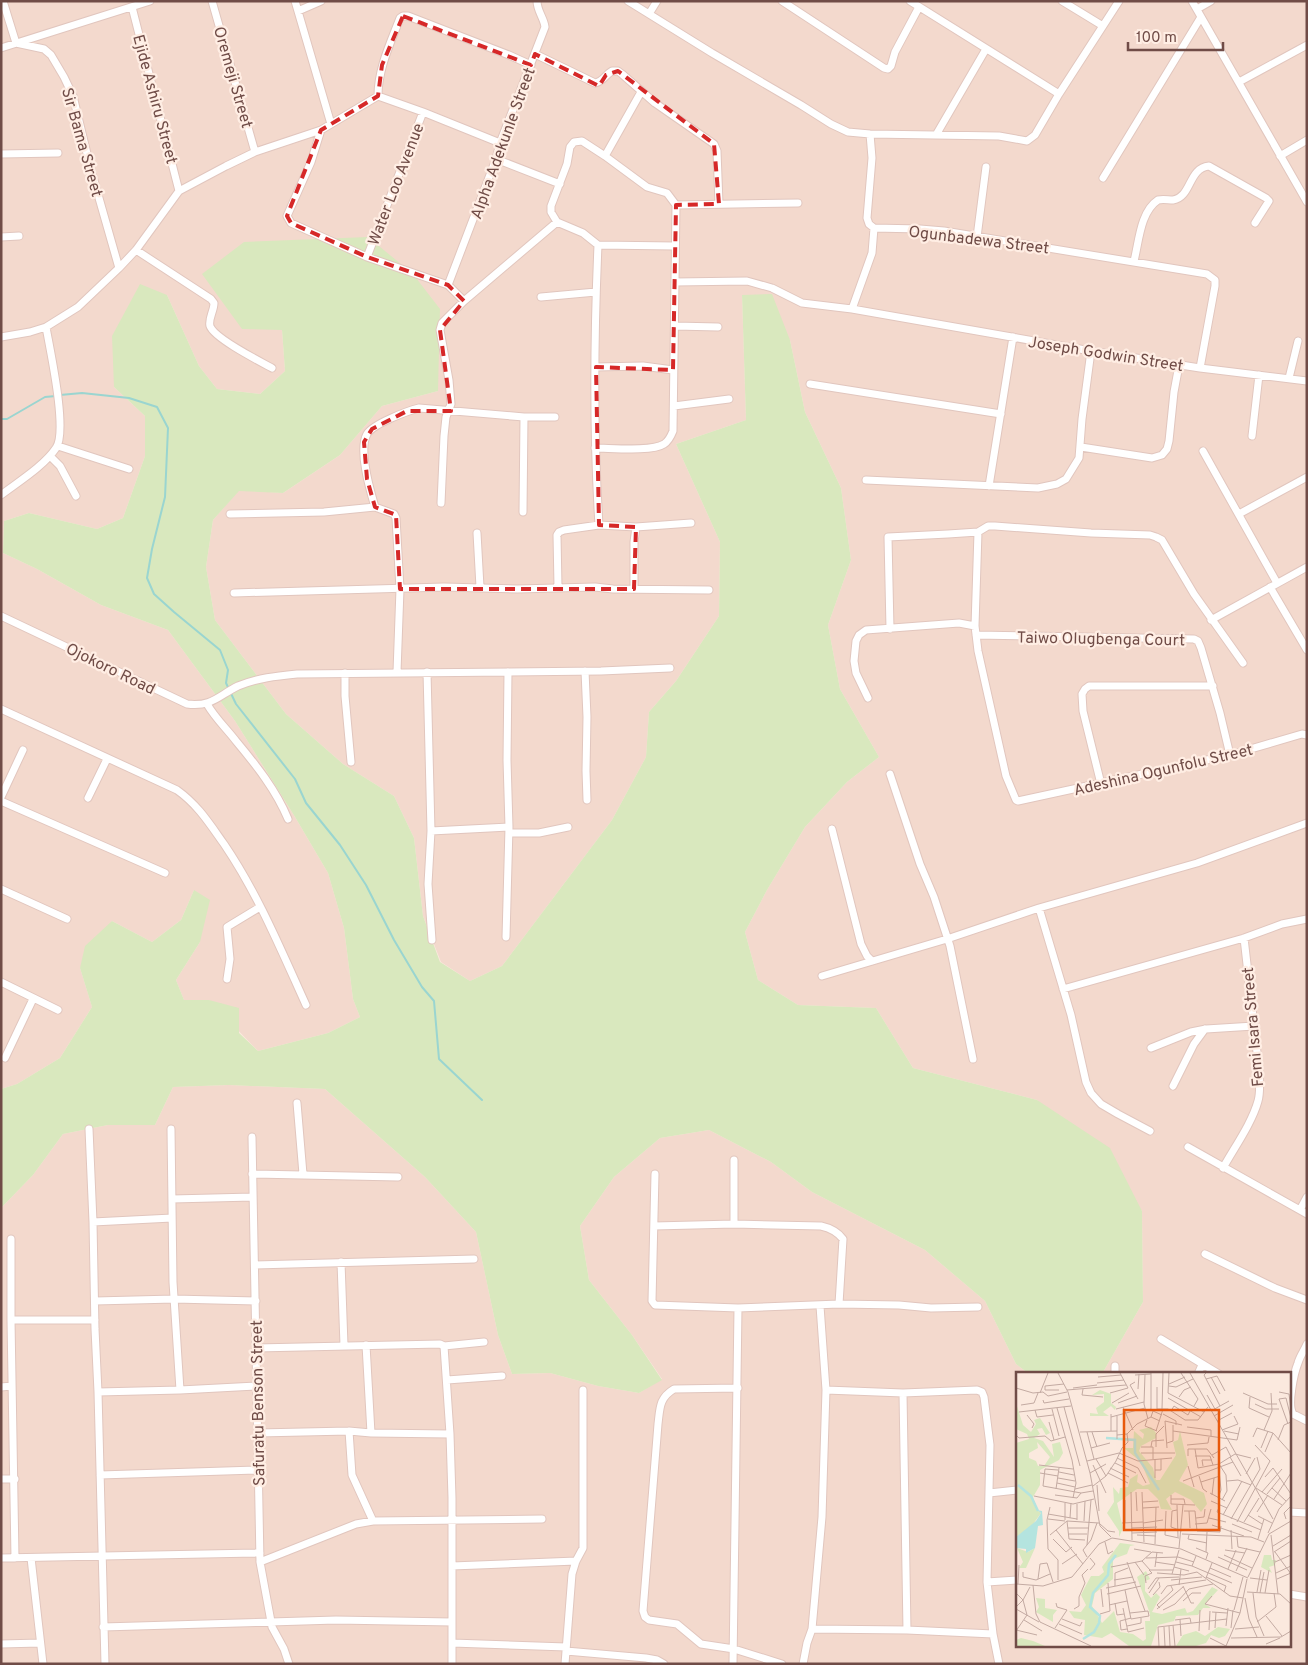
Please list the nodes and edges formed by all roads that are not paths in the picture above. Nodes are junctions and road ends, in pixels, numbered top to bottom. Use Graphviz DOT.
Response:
graph roads {
  1 [pos="3,1"];
  2 [pos="150,1"];
  3 [pos="212,1"];
  4 [pos="295,1"];
  5 [pos="321,1"];
  6 [pos="537,1"];
  7 [pos="628,1"];
  8 [pos="657,1"];
  9 [pos="782,1"];
  10 [pos="910,1"];
  11 [pos="1062,1"];
  12 [pos="1119,1"];
  13 [pos="1192,1"];
  14 [pos="1211,1"];
  15 [pos="132,7"];
  16 [pos="918,7"];
  17 [pos="1197,10"];
  18 [pos="298,11"];
  19 [pos="649,14"];
  20 [pos="1201,17"];
  21 [pos="1103,26"];
  22 [pos="16,43"];
  23 [pos="1307,46"];
  24 [pos="1,48"];
  25 [pos="986,48"];
  26 [pos="535,54"];
  27 [pos="531,65"];
  28 [pos="1239,82"];
  29 [pos="641,92"];
  30 [pos="1059,94"];
  31 [pos="378,96"];
  32 [pos="423,112"];
  33 [pos="332,124"];
  34 [pos="321,130"];
  35 [pos="870,134"];
  36 [pos="936,136"];
  37 [pos="1307,140"];
  38 [pos="500,143"];
  39 [pos="255,152"];
  40 [pos="58,153"];
  41 [pos="1,154"];
  42 [pos="605,156"];
  43 [pos="1280,156"];
  44 [pos="496,160"];
  45 [pos="986,167"];
  46 [pos="1102,178"];
  47 [pos="560,184"];
  48 [pos="179,191"];
  49 [pos="1307,202"];
  50 [pos="798,203"];
  51 [pos="719,204"];
  52 [pos="676,205"];
  53 [pos="557,222"];
  54 [pos="1255,223"];
  55 [pos="874,228"];
  56 [pos="1,236"];
  57 [pos="19,236"];
  58 [pos="977,237"];
  59 [pos="598,245"];
  60 [pos="675,246"];
  61 [pos="136,250"];
  62 [pos="367,257"];
  63 [pos="1134,261"];
  64 [pos="120,268"];
  65 [pos="675,282"];
  66 [pos="448,285"];
  67 [pos="596,292"];
  68 [pos="541,296"];
  69 [pos="464,301"];
  70 [pos="852,309"];
  71 [pos="675,326"];
  72 [pos="46,327"];
  73 [pos="718,328"];
  74 [pos="1,337"];
  75 [pos="1013,338"];
  76 [pos="1298,341"];
  77 [pos="1091,351"];
  78 [pos="1179,365"];
  79 [pos="596,367"];
  80 [pos="272,368"];
  81 [pos="1200,368"];
  82 [pos="673,370"];
  83 [pos="1259,375"];
  84 [pos="1289,378"];
  85 [pos="1307,381"];
  86 [pos="810,384"];
  87 [pos="730,399"];
  88 [pos="674,406"];
  89 [pos="448,411"];
  90 [pos="1001,414"];
  91 [pos="555,416"];
  92 [pos="524,417"];
  93 [pos="1252,436"];
  94 [pos="58,446"];
  95 [pos="1080,447"];
  96 [pos="595,448"];
  97 [pos="1203,451"];
  98 [pos="50,456"];
  99 [pos="129,469"];
  100 [pos="1307,477"];
  101 [pos="866,480"];
  102 [pos="989,486"];
  103 [pos="1,496"];
  104 [pos="76,496"];
  105 [pos="441,503"];
  106 [pos="375,507"];
  107 [pos="523,512"];
  108 [pos="230,514"];
  109 [pos="1239,514"];
  110 [pos="691,523"];
  111 [pos="598,525"];
  112 [pos="636,527"];
  113 [pos="978,532"];
  114 [pos="477,533"];
  115 [pos="1307,567"];
  116 [pos="1277,583"];
  117 [pos="480,587"];
  118 [pos="1270,587"];
  119 [pos="558,588"];
  120 [pos="400,589"];
  121 [pos="634,589"];
  122 [pos="709,590"];
  123 [pos="234,593"];
  124 [pos="1,616"];
  125 [pos="1211,620"];
  126 [pos="975,626"];
  127 [pos="890,629"];
  128 [pos="976,635"];
  129 [pos="1307,650"];
  130 [pos="1242,663"];
  131 [pos="670,668"];
  132 [pos="584,671"];
  133 [pos="397,672"];
  134 [pos="427,672"];
  135 [pos="508,672"];
  136 [pos="345,673"];
  137 [pos="1213,686"];
  138 [pos="868,698"];
  139 [pos="207,704"];
  140 [pos="1,709"];
  141 [pos="1307,735"];
  142 [pos="23,750"];
  143 [pos="1230,754"];
  144 [pos="107,759"];
  145 [pos="351,762"];
  146 [pos="890,774"];
  147 [pos="1100,784"];
  148 [pos="1,797"];
  149 [pos="88,798"];
  150 [pos="587,800"];
  151 [pos="1,801"];
  152 [pos="288,819"];
  153 [pos="1307,823"];
  154 [pos="568,827"];
  155 [pos="832,829"];
  156 [pos="509,830"];
  157 [pos="431,831"];
  158 [pos="165,873"];
  159 [pos="1,889"];
  160 [pos="260,907"];
  161 [pos="1039,908"];
  162 [pos="67,919"];
  163 [pos="1307,919"];
  164 [pos="506,937"];
  165 [pos="1244,938"];
  166 [pos="947,939"];
  167 [pos="432,940"];
  168 [pos="872,962"];
  169 [pos="822,976"];
  170 [pos="227,980"];
  171 [pos="1,982"];
  172 [pos="1064,990"];
  173 [pos="33,999"];
  174 [pos="306,1005"];
  175 [pos="58,1010"];
  176 [pos="1254,1026"];
  177 [pos="1206,1029"];
  178 [pos="1151,1048"];
  179 [pos="6,1058"];
  180 [pos="973,1059"];
  181 [pos="1173,1086"];
  182 [pos="297,1103"];
  183 [pos="171,1128"];
  184 [pos="89,1129"];
  185 [pos="1150,1130"];
  186 [pos="252,1137"];
  187 [pos="1188,1148"];
  188 [pos="734,1160"];
  189 [pos="1223,1168"];
  190 [pos="252,1174"];
  191 [pos="303,1174"];
  192 [pos="655,1174"];
  193 [pos="398,1177"];
  194 [pos="253,1197"];
  195 [pos="1307,1197"];
  196 [pos="172,1199"];
  197 [pos="1303,1212"];
  198 [pos="172,1218"];
  199 [pos="93,1222"];
  200 [pos="734,1224"];
  201 [pos="654,1226"];
  202 [pos="11,1239"];
  203 [pos="1205,1254"];
  204 [pos="474,1260"];
  205 [pos="341,1262"];
  206 [pos="255,1265"];
  207 [pos="174,1299"];
  208 [pos="1307,1300"];
  209 [pos="95,1301"];
  210 [pos="256,1301"];
  211 [pos="839,1304"];
  212 [pos="1,1305"];
  213 [pos="11,1305"];
  214 [pos="820,1306"];
  215 [pos="978,1307"];
  216 [pos="738,1308"];
  217 [pos="11,1320"];
  218 [pos="95,1320"];
  219 [pos="1161,1339"];
  220 [pos="484,1342"];
  221 [pos="1307,1344"];
  222 [pos="344,1345"];
  223 [pos="366,1345"];
  224 [pos="444,1346"];
  225 [pos="256,1348"];
  226 [pos="1202,1365"];
  227 [pos="1199,1372"];
  228 [pos="1215,1372"];
  229 [pos="502,1376"];
  230 [pos="447,1380"];
  231 [pos="1,1386"];
  232 [pos="12,1386"];
  233 [pos="258,1386"];
  234 [pos="738,1388"];
  235 [pos="180,1390"];
  236 [pos="583,1390"];
  237 [pos="826,1390"];
  238 [pos="98,1392"];
  239 [pos="903,1393"];
  240 [pos="1307,1421"];
  241 [pos="349,1431"];
  242 [pos="258,1433"];
  243 [pos="371,1433"];
  244 [pos="450,1434"];
  245 [pos="258,1470"];
  246 [pos="100,1475"];
  247 [pos="1,1479"];
  248 [pos="15,1479"];
  249 [pos="1016,1490"];
  250 [pos="989,1493"];
  251 [pos="1290,1512"];
  252 [pos="1307,1513"];
  253 [pos="542,1519"];
  254 [pos="452,1520"];
  255 [pos="373,1521"];
  256 [pos="260,1553"];
  257 [pos="102,1556"];
  258 [pos="1,1558"];
  259 [pos="15,1558"];
  260 [pos="31,1558"];
  261 [pos="576,1561"];
  262 [pos="260,1562"];
  263 [pos="452,1566"];
  264 [pos="1016,1580"];
  265 [pos="987,1582"];
  266 [pos="1290,1594"];
  267 [pos="1307,1597"];
  268 [pos="271,1622"];
  269 [pos="452,1622"];
  270 [pos="103,1627"];
  271 [pos="812,1629"];
  272 [pos="907,1630"];
  273 [pos="993,1634"];
  274 [pos="40,1643"];
  275 [pos="1,1644"];
  276 [pos="452,1644"];
  277 [pos="566,1649"];
  278 [pos="734,1649"];
  279 [pos="43,1664"];
  280 [pos="105,1664"];
  281 [pos="289,1664"];
  282 [pos="452,1664"];
  283 [pos="565,1664"];
  284 [pos="664,1664"];
  285 [pos="733,1664"];
  286 [pos="782,1664"];
  287 [pos="803,1664"];
  288 [pos="999,1664"];
  1 -- 22 [label="street"];
  2 -- 15 [label="street"];
  3 -- 39 [label="street, Oremeji Street"];
  4 -- 18 [label="street"];
  5 -- 18 [label="street"];
  6 -- 26 [label="street, Alpha Adekunle Street"];
  7 -- 19 [label="street"];
  8 -- 19 [label="street"];
  9 -- 16 [label="street"];
  10 -- 16 [label="street"];
  11 -- 21 [label="street"];
  12 -- 21 [label="street"];
  13 -- 17 [label="street"];
  14 -- 17 [label="street"];
  15 -- 22 [label="street"];
  15 -- 48 [label="street, Ejide Ashiru Street"];
  16 -- 25 [label="street"];
  17 -- 20 [label="street"];
  18 -- 33 [label="street"];
  19 -- 35 [label="street"];
  20 -- 28 [label="street"];
  20 -- 46 [label="street"];
  21 -- 30 [label="street"];
  22 -- 24 [label="street"];
  22 -- 64 [label="street, Sir Bama Street"];
  23 -- 28 [label="street"];
  25 -- 30 [label="street"];
  25 -- 36 [label="street"];
  26 -- 27 [label="street, Alpha Adekunle Street"];
  26 -- 29 [label="street"];
  27 -- 31 [label="street"];
  27 -- 38 [label="street, Alpha Adekunle Street"];
  28 -- 43 [label="street"];
  29 -- 42 [label="street"];
  29 -- 51 [label="street"];
  30 -- 36 [label="street"];
  31 -- 32 [label="street"];
  31 -- 33 [label="street"];
  32 -- 38 [label="street"];
  32 -- 62 [label="street, Water Loo Avenue"];
  33 -- 34 [label="street"];
  34 -- 39 [label="street"];
  34 -- 62 [label="street"];
  35 -- 36 [label="street"];
  35 -- 55 [label="street"];
  37 -- 43 [label="street"];
  38 -- 44 [label="street, Alpha Adekunle Street"];
  39 -- 48 [label="street"];
  40 -- 41 [label="street"];
  42 -- 47 [label="street"];
  42 -- 52 [label="street"];
  43 -- 49 [label="street"];
  44 -- 47 [label="street"];
  44 -- 66 [label="street, Alpha Adekunle Street"];
  45 -- 58 [label="street"];
  47 -- 53 [label="street"];
  48 -- 61 [label="street"];
  50 -- 51 [label="street"];
  51 -- 52 [label="street"];
  52 -- 60 [label="street"];
  53 -- 59 [label="street"];
  53 -- 69 [label="street"];
  54 -- 63 [label="street"];
  55 -- 58 [label="street, Ogunbadewa Street"];
  55 -- 70 [label="street"];
  56 -- 57 [label="street"];
  58 -- 63 [label="street, Ogunbadewa Street"];
  59 -- 60 [label="street"];
  59 -- 67 [label="street"];
  60 -- 65 [label="street"];
  61 -- 64 [label="street"];
  61 -- 80 [label="street"];
  62 -- 66 [label="street"];
  63 -- 81 [label="street, Ogunbadewa Street"];
  64 -- 72 [label="street"];
  65 -- 70 [label="street"];
  65 -- 71 [label="street"];
  66 -- 69 [label="street"];
  67 -- 68 [label="street"];
  67 -- 79 [label="street"];
  69 -- 89 [label="street"];
  70 -- 75 [label="street"];
  71 -- 73 [label="street"];
  71 -- 82 [label="street"];
  72 -- 74 [label="street"];
  72 -- 94 [label="street"];
  75 -- 77 [label="street, Joseph Godwin Street"];
  75 -- 90 [label="street, Joseph Godwin Street"];
  76 -- 84 [label="street"];
  77 -- 78 [label="street, Joseph Godwin Street"];
  77 -- 95 [label="street"];
  78 -- 81 [label="street, Joseph Godwin Street"];
  78 -- 95 [label="street"];
  79 -- 82 [label="street"];
  79 -- 96 [label="street"];
  81 -- 83 [label="street, Joseph Godwin Street"];
  82 -- 88 [label="street"];
  83 -- 84 [label="street, Joseph Godwin Street"];
  83 -- 93 [label="street"];
  84 -- 85 [label="street, Joseph Godwin Street"];
  86 -- 90 [label="street"];
  87 -- 88 [label="street"];
  88 -- 96 [label="street"];
  89 -- 92 [label="street"];
  89 -- 105 [label="street"];
  89 -- 106 [label="street"];
  90 -- 102 [label="street, Joseph Godwin Street"];
  91 -- 92 [label="street"];
  92 -- 107 [label="street"];
  94 -- 98 [label="street"];
  94 -- 99 [label="street"];
  95 -- 102 [label="street"];
  96 -- 111 [label="street"];
  97 -- 109 [label="street"];
  98 -- 103 [label="street"];
  98 -- 104 [label="street"];
  100 -- 109 [label="street"];
  101 -- 102 [label="street"];
  106 -- 108 [label="street"];
  106 -- 120 [label="street"];
  109 -- 116 [label="street"];
  110 -- 112 [label="street"];
  111 -- 112 [label="street"];
  111 -- 119 [label="street"];
  112 -- 121 [label="street"];
  113 -- 125 [label="street"];
  113 -- 126 [label="street"];
  113 -- 127 [label="street"];
  114 -- 117 [label="street"];
  115 -- 116 [label="street"];
  116 -- 118 [label="street"];
  117 -- 119 [label="street"];
  117 -- 120 [label="street"];
  118 -- 125 [label="street"];
  118 -- 129 [label="street"];
  119 -- 121 [label="street"];
  120 -- 123 [label="street"];
  120 -- 133 [label="street"];
  121 -- 122 [label="street"];
  124 -- 139 [label="street, Ojokoro Road"];
  125 -- 130 [label="street"];
  126 -- 127 [label="street"];
  126 -- 128 [label="street"];
  127 -- 138 [label="street"];
  128 -- 137 [label="street, Taiwo Olugbenga Court"];
  128 -- 147 [label="street, Adeshina Ogunfolu Street"];
  131 -- 132 [label="street"];
  132 -- 135 [label="street"];
  132 -- 150 [label="street"];
  133 -- 134 [label="street"];
  133 -- 136 [label="street"];
  134 -- 135 [label="street"];
  134 -- 157 [label="street"];
  135 -- 156 [label="street"];
  136 -- 139 [label="street"];
  136 -- 145 [label="street"];
  137 -- 143 [label="street, Taiwo Olugbenga Court"];
  137 -- 147 [label="street"];
  139 -- 152 [label="street"];
  140 -- 144 [label="street"];
  141 -- 143 [label="street, Adeshina Ogunfolu Street"];
  142 -- 148 [label="street"];
  143 -- 147 [label="street, Adeshina Ogunfolu Street"];
  144 -- 149 [label="street"];
  144 -- 160 [label="street"];
  146 -- 166 [label="street"];
  151 -- 158 [label="street"];
  153 -- 161 [label="street"];
  154 -- 156 [label="street"];
  155 -- 168 [label="street"];
  156 -- 157 [label="street"];
  156 -- 164 [label="street"];
  157 -- 167 [label="street"];
  159 -- 162 [label="street"];
  160 -- 170 [label="street"];
  160 -- 174 [label="street"];
  161 -- 166 [label="street"];
  161 -- 172 [label="street"];
  163 -- 165 [label="street"];
  165 -- 172 [label="street"];
  165 -- 176 [label="street, Femi Isara Street"];
  166 -- 168 [label="street"];
  166 -- 180 [label="street"];
  168 -- 169 [label="street"];
  171 -- 173 [label="street"];
  172 -- 185 [label="street"];
  173 -- 175 [label="street"];
  173 -- 179 [label="street"];
  176 -- 177 [label="street"];
  176 -- 189 [label="street, Femi Isara Street"];
  177 -- 178 [label="street"];
  177 -- 181 [label="street"];
  182 -- 191 [label="street"];
  183 -- 196 [label="street"];
  184 -- 199 [label="street"];
  186 -- 190 [label="street, Safuratu Benson Street"];
  187 -- 189 [label="street"];
  188 -- 200 [label="street"];
  189 -- 197 [label="street"];
  190 -- 191 [label="street"];
  190 -- 194 [label="street, Safuratu Benson Street"];
  191 -- 193 [label="street"];
  192 -- 201 [label="street"];
  194 -- 196 [label="street"];
  194 -- 206 [label="street, Safuratu Benson Street"];
  195 -- 197 [label="street"];
  196 -- 198 [label="street"];
  198 -- 199 [label="street"];
  198 -- 207 [label="street"];
  199 -- 209 [label="street"];
  200 -- 201 [label="street"];
  200 -- 211 [label="street"];
  201 -- 216 [label="street"];
  202 -- 213 [label="street"];
  203 -- 208 [label="street"];
  204 -- 205 [label="street"];
  205 -- 206 [label="street"];
  205 -- 222 [label="street"];
  206 -- 210 [label="street, Safuratu Benson Street"];
  207 -- 209 [label="street"];
  207 -- 210 [label="street"];
  207 -- 235 [label="street"];
  209 -- 218 [label="street"];
  210 -- 225 [label="street, Safuratu Benson Street"];
  211 -- 214 [label="street"];
  211 -- 215 [label="street"];
  212 -- 213 [label="street"];
  213 -- 217 [label="street"];
  214 -- 216 [label="street"];
  214 -- 237 [label="street"];
  216 -- 234 [label="street"];
  217 -- 218 [label="street"];
  217 -- 232 [label="street"];
  218 -- 238 [label="street"];
  219 -- 226 [label="street"];
  220 -- 224 [label="street"];
  221 -- 240 [label="street"];
  222 -- 223 [label="street"];
  222 -- 225 [label="street"];
  223 -- 224 [label="street"];
  223 -- 243 [label="street"];
  224 -- 230 [label="street"];
  225 -- 233 [label="street, Safuratu Benson Street"];
  226 -- 227 [label="street"];
  226 -- 228 [label="street"];
  229 -- 230 [label="street"];
  230 -- 244 [label="street"];
  231 -- 232 [label="street"];
  232 -- 248 [label="street"];
  233 -- 235 [label="street"];
  233 -- 242 [label="street, Safuratu Benson Street"];
  234 -- 278 [label="street"];
  234 -- 278 [label="street"];
  235 -- 238 [label="street"];
  236 -- 261 [label="street"];
  237 -- 239 [label="street"];
  237 -- 271 [label="street"];
  238 -- 246 [label="street"];
  239 -- 250 [label="street"];
  239 -- 272 [label="street"];
  241 -- 242 [label="street"];
  241 -- 243 [label="street"];
  241 -- 255 [label="street"];
  242 -- 245 [label="street, Safuratu Benson Street"];
  243 -- 244 [label="street"];
  244 -- 254 [label="street"];
  245 -- 246 [label="street"];
  245 -- 256 [label="street, Safuratu Benson Street"];
  246 -- 257 [label="street"];
  247 -- 248 [label="street"];
  248 -- 259 [label="street"];
  249 -- 250 [label="street"];
  250 -- 265 [label="street"];
  251 -- 252 [label="street"];
  253 -- 254 [label="street"];
  254 -- 255 [label="street"];
  254 -- 263 [label="street"];
  255 -- 262 [label="street"];
  256 -- 257 [label="street"];
  256 -- 262 [label="street, Safuratu Benson Street"];
  257 -- 260 [label="street"];
  257 -- 270 [label="street"];
  258 -- 259 [label="street"];
  259 -- 260 [label="street"];
  260 -- 274 [label="street"];
  261 -- 263 [label="street"];
  261 -- 277 [label="street"];
  262 -- 268 [label="street, Safuratu Benson Street"];
  263 -- 269 [label="street"];
  264 -- 265 [label="street"];
  265 -- 273 [label="street"];
  266 -- 267 [label="street"];
  268 -- 269 [label="street"];
  268 -- 270 [label="street"];
  268 -- 281 [label="street, Safuratu Benson Street"];
  269 -- 276 [label="street"];
  270 -- 280 [label="street"];
  271 -- 272 [label="street"];
  271 -- 287 [label="street"];
  272 -- 273 [label="street"];
  273 -- 288 [label="street"];
  274 -- 275 [label="street"];
  274 -- 279 [label="street"];
  276 -- 277 [label="street"];
  276 -- 282 [label="street"];
  277 -- 283 [label="street"];
  277 -- 284 [label="street"];
  278 -- 285 [label="street"];
  278 -- 286 [label="street"];
}
